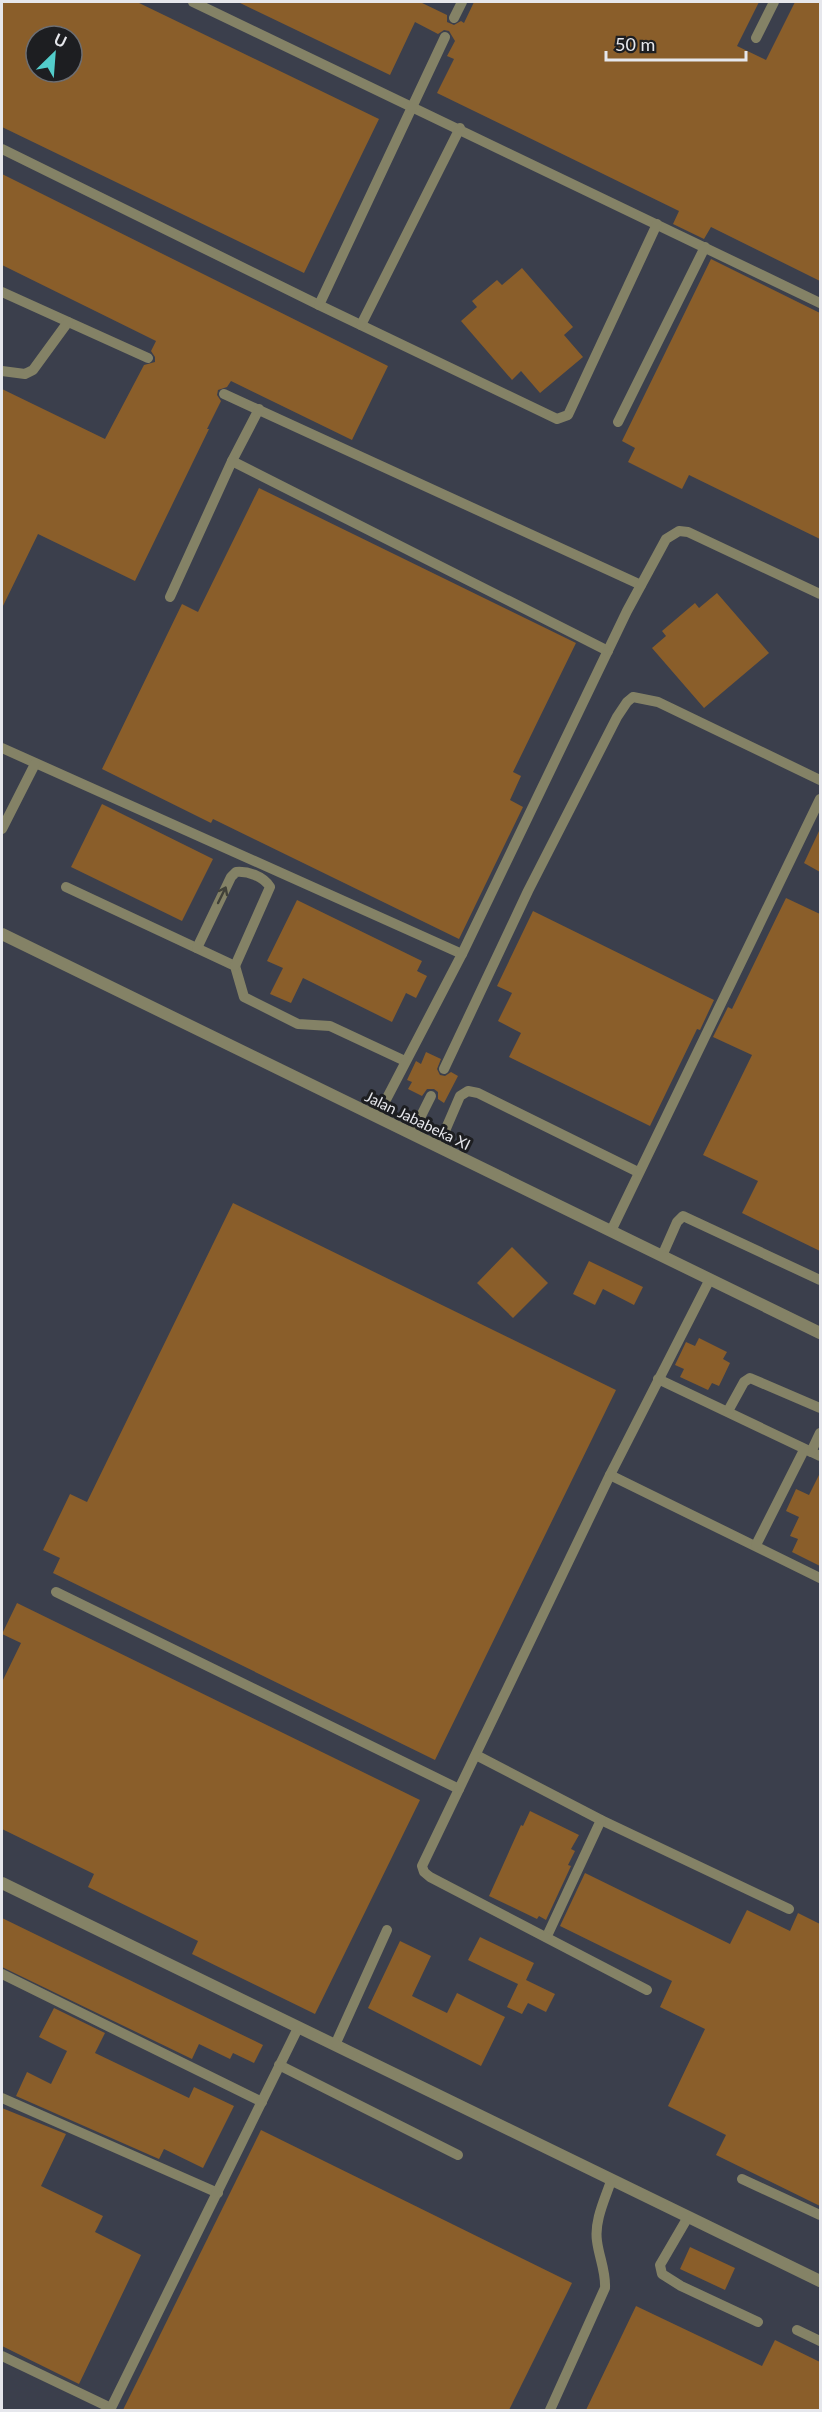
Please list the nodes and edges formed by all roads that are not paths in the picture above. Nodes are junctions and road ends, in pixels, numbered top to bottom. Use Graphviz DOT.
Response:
graph roads {
  1 [pos="193,2"];
  2 [pos="462,2"];
  3 [pos="774,2"];
  4 [pos="454,18"];
  5 [pos="445,37"];
  6 [pos="756,38"];
  7 [pos="412,106"];
  8 [pos="460,128"];
  9 [pos="2,149"];
  10 [pos="657,224"];
  11 [pos="705,247"];
  12 [pos="2,292"];
  13 [pos="820,303"];
  14 [pos="319,306"];
  15 [pos="68,322"];
  16 [pos="361,326"];
  17 [pos="148,358"];
  18 [pos="2,371"];
  19 [pos="224,394"];
  20 [pos="259,409"];
  21 [pos="618,422"];
  22 [pos="232,461"];
  23 [pos="641,585"];
  24 [pos="820,594"];
  25 [pos="170,597"];
  26 [pos="608,651"];
  27 [pos="2,748"];
  28 [pos="35,764"];
  29 [pos="820,780"];
  30 [pos="820,799"];
  31 [pos="2,829"];
  32 [pos="66,886"];
  33 [pos="2,934"];
  34 [pos="197,948"];
  35 [pos="462,954"];
  36 [pos="235,966"];
  37 [pos="405,1061"];
  38 [pos="444,1069"];
  39 [pos="431,1096"];
  40 [pos="377,1117"];
  41 [pos="412,1134"];
  42 [pos="438,1147"];
  43 [pos="638,1172"];
  44 [pos="611,1231"];
  45 [pos="662,1256"];
  46 [pos="710,1279"];
  47 [pos="820,1280"];
  48 [pos="820,1333"];
  49 [pos="658,1379"];
  50 [pos="820,1408"];
  51 [pos="728,1411"];
  52 [pos="820,1433"];
  53 [pos="812,1452"];
  54 [pos="610,1475"];
  55 [pos="756,1545"];
  56 [pos="820,1578"];
  57 [pos="56,1592"];
  58 [pos="476,1755"];
  59 [pos="459,1789"];
  60 [pos="602,1820"];
  61 [pos="2,1883"];
  62 [pos="789,1909"];
  63 [pos="387,1930"];
  64 [pos="546,1936"];
  65 [pos="2,1974"];
  66 [pos="647,1990"];
  67 [pos="298,2028"];
  68 [pos="335,2045"];
  69 [pos="279,2065"];
  70 [pos="2,2098"];
  71 [pos="262,2102"];
  72 [pos="458,2155"];
  73 [pos="742,2179"];
  74 [pos="611,2181"];
  75 [pos="218,2193"];
  76 [pos="820,2215"];
  77 [pos="688,2217"];
  78 [pos="820,2281"];
  79 [pos="758,2322"];
  80 [pos="797,2330"];
  81 [pos="820,2341"];
  82 [pos="2,2356"];
  83 [pos="111,2409"];
  84 [pos="550,2410"];
  1 -- 7 [label="lane"];
  2 -- 4 [label="lane"];
  3 -- 6 [label="lane"];
  5 -- 7 [label="lane"];
  7 -- 8 [label="lane"];
  7 -- 14 [label="lane"];
  8 -- 10 [label="lane"];
  8 -- 16 [label="lane"];
  9 -- 14 [label="lane"];
  10 -- 11 [label="lane"];
  10 -- 16 [label="lane"];
  11 -- 13 [label="lane"];
  11 -- 21 [label="lane"];
  12 -- 15 [label="lane"];
  14 -- 16 [label="lane"];
  15 -- 17 [label="lane"];
  15 -- 18 [label="lane"];
  19 -- 20 [label="lane"];
  20 -- 22 [label="lane"];
  20 -- 23 [label="lane"];
  22 -- 25 [label="lane"];
  22 -- 26 [label="lane"];
  23 -- 24 [label="lane"];
  23 -- 26 [label="lane"];
  26 -- 35 [label="lane"];
  27 -- 28 [label="lane"];
  28 -- 31 [label="lane"];
  28 -- 35 [label="lane"];
  29 -- 38 [label="lane"];
  30 -- 43 [label="lane"];
  32 -- 34 [label="lane"];
  33 -- 40 [label="street, Jalan Jababeka XI"];
  34 -- 36 [label="lane"];
  34 -- 36 [label="lane, one-way"];
  35 -- 37 [label="lane"];
  36 -- 37 [label="lane"];
  37 -- 40 [label="lane"];
  39 -- 41 [label="lane"];
  40 -- 41 [label="street, Jalan Jababeka XI"];
  41 -- 42 [label="street, Jalan Jababeka XI"];
  42 -- 43 [label="lane"];
  42 -- 44 [label="street, Jalan Jababeka XI"];
  43 -- 44 [label="lane"];
  44 -- 45 [label="street, Jalan Jababeka XI"];
  45 -- 46 [label="street, Jalan Jababeka XI"];
  45 -- 47 [label="lane"];
  46 -- 48 [label="street, Jalan Jababeka XI"];
  46 -- 49 [label="lane"];
  49 -- 51 [label="lane"];
  49 -- 54 [label="lane"];
  50 -- 51 [label="lane"];
  51 -- 53 [label="lane"];
  52 -- 53 [label="lane"];
  53 -- 55 [label="lane"];
  54 -- 55 [label="lane"];
  54 -- 58 [label="lane"];
  55 -- 56 [label="lane"];
  57 -- 59 [label="lane"];
  58 -- 59 [label="lane"];
  58 -- 60 [label="lane"];
  59 -- 64 [label="lane"];
  60 -- 62 [label="lane"];
  60 -- 64 [label="lane"];
  61 -- 67 [label="street"];
  63 -- 68 [label="lane"];
  64 -- 66 [label="lane"];
  65 -- 71 [label="lane"];
  67 -- 68 [label="street"];
  67 -- 69 [label="lane"];
  68 -- 74 [label="street"];
  69 -- 71 [label="lane"];
  69 -- 72 [label="lane"];
  70 -- 75 [label="lane"];
  71 -- 75 [label="lane"];
  73 -- 76 [label="lane"];
  74 -- 77 [label="street"];
  74 -- 84 [label="lane"];
  75 -- 83 [label="lane"];
  77 -- 78 [label="street"];
  77 -- 79 [label="lane"];
  80 -- 81 [label="lane"];
  82 -- 83 [label="lane"];
}
